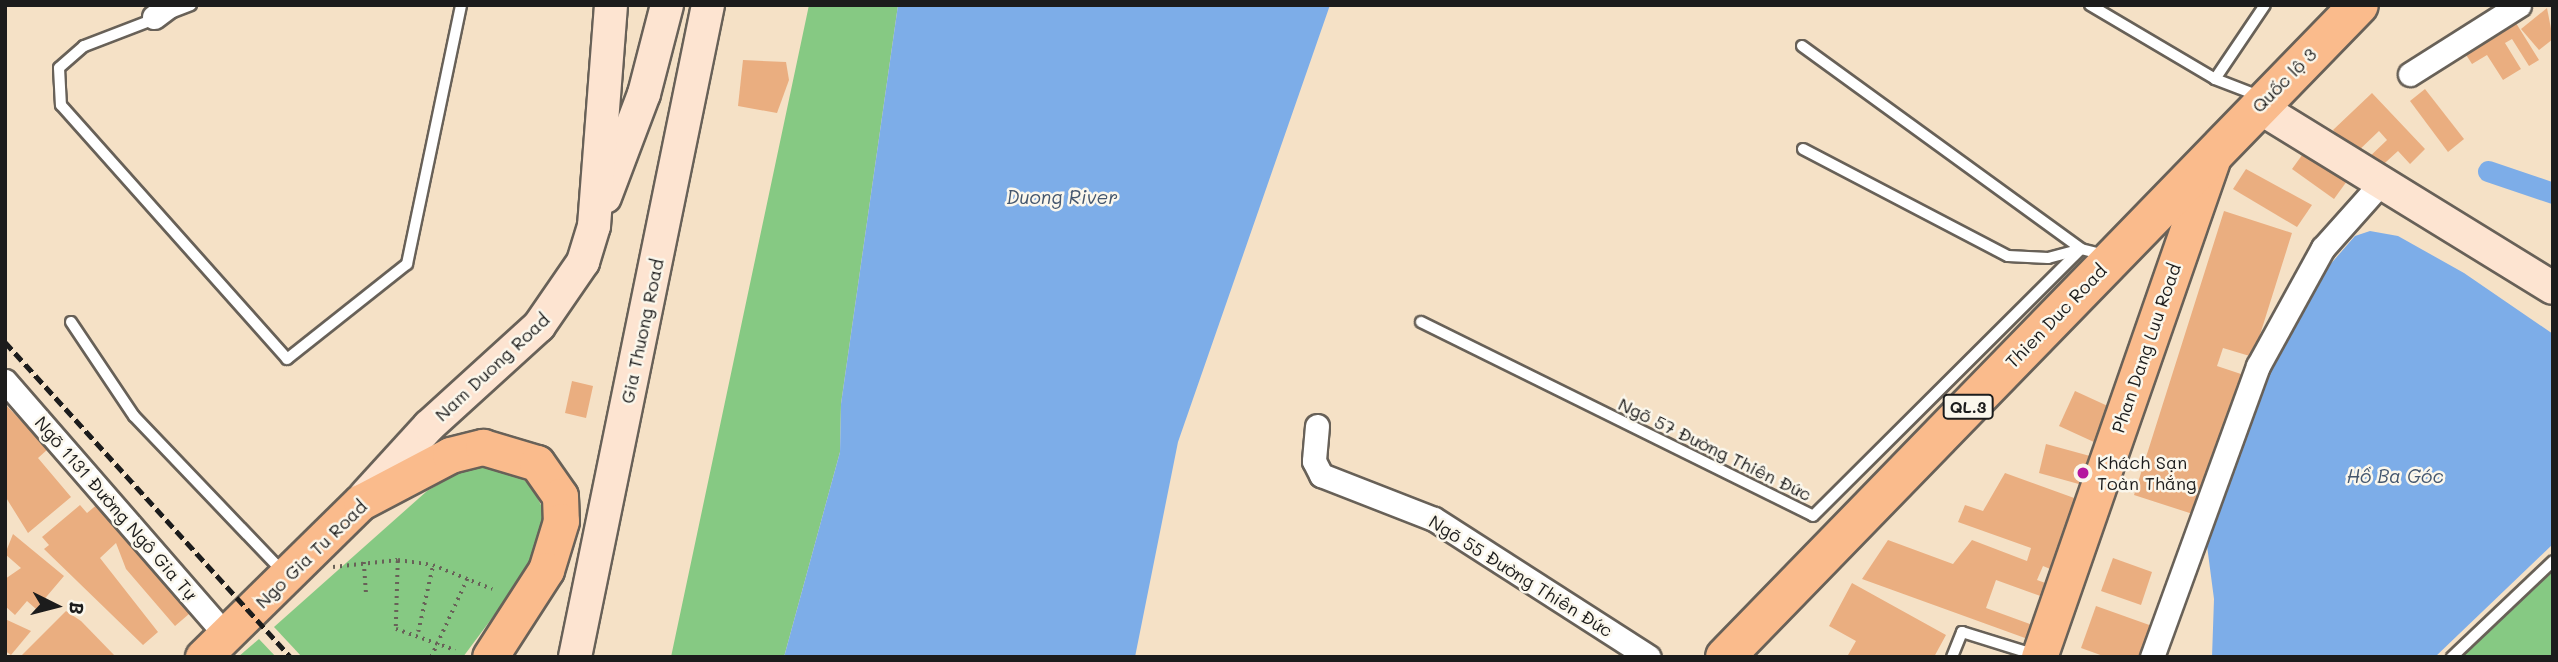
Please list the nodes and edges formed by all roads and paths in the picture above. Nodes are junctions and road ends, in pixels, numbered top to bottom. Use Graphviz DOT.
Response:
graph roads {
  1 [pos="191,5"];
  2 [pos="461,5"];
  3 [pos="611,5"];
  4 [pos="667,5"];
  5 [pos="708,5"];
  6 [pos="2090,5"];
  7 [pos="2265,5"];
  8 [pos="2359,5"];
  9 [pos="2519,5"];
  10 [pos="162,11"];
  11 [pos="1802,46"];
  12 [pos="2410,74"];
  13 [pos="2215,79"];
  14 [pos="2261,102"];
  15 [pos="1803,149"];
  16 [pos="2213,158"];
  17 [pos="2381,183"];
  18 [pos="594,226"];
  19 [pos="2097,253"];
  20 [pos="2553,288"];
  21 [pos="71,322"];
  22 [pos="1421,323"];
  23 [pos="5,380"];
  24 [pos="1317,426"];
  25 [pos="361,502"];
  26 [pos="398,560"];
  27 [pos="2553,561"];
  28 [pos="363,562"];
  29 [pos="433,565"];
  30 [pos="328,568"];
  31 [pos="288,577"];
  32 [pos="468,577"];
  33 [pos="492,589"];
  34 [pos="366,593"];
  35 [pos="418,632"];
  36 [pos="438,640"];
  37 [pos="215,646"];
  38 [pos="455,650"];
  39 [pos="2039,656"];
  40 [pos="431,657"];
  41 [pos="490,657"];
  42 [pos="575,657"];
  43 [pos="1649,657"];
  44 [pos="1725,657"];
  45 [pos="1952,657"];
  46 [pos="2152,657"];
  47 [pos="2452,657"];
  1 -- 10 [label="lane"];
  2 -- 10 [label="lane"];
  3 -- 18 [label="street, Nam Duong Road"];
  4 -- 18 [label="street"];
  5 -- 42 [label="street, Gia Thuong Road"];
  6 -- 13 [label="lane"];
  7 -- 13 [label="lane"];
  8 -- 14 [label="highway, Quốc lộ 3 / QL.3"];
  9 -- 12 [label="street"];
  11 -- 19 [label="lane"];
  13 -- 14 [label="lane"];
  14 -- 16 [label="highway, Quốc lộ 3 / QL.3"];
  14 -- 17 [label="street"];
  15 -- 19 [label="lane"];
  16 -- 19 [label="highway, Thien Duc Road / QL.3"];
  16 -- 39 [label="main road, Phan Dang Luu Road"];
  17 -- 20 [label="street"];
  17 -- 46 [label="street"];
  18 -- 25 [label="street, Nam Duong Road"];
  19 -- 22 [label="lane, Ngõ 57 Đường Thiên Đức"];
  19 -- 44 [label="highway, Thien Duc Road / QL.3"];
  21 -- 31 [label="lane"];
  23 -- 37 [label="street, Ngõ 1131 Đường Ngô Gia Tự"];
  24 -- 43 [label="street, Ngõ 55 Đường Thiên Đức"];
  25 -- 31 [label="main road, Ngo Gia Tu Road"];
  25 -- 41 [label="main road, Ngo Gia Tu Road"];
  26 -- 28 [label="path"];
  26 -- 29 [label="path"];
  26 -- 35 [label="path"];
  27 -- 47 [label="lane"];
  28 -- 30 [label="path"];
  28 -- 34 [label="path"];
  29 -- 32 [label="path"];
  29 -- 35 [label="path"];
  31 -- 37 [label="main road, Ngo Gia Tu Road"];
  32 -- 33 [label="path"];
  32 -- 36 [label="path"];
  35 -- 36 [label="path"];
  36 -- 38 [label="path"];
  36 -- 40 [label="path"];
  39 -- 45 [label="lane"];
}
